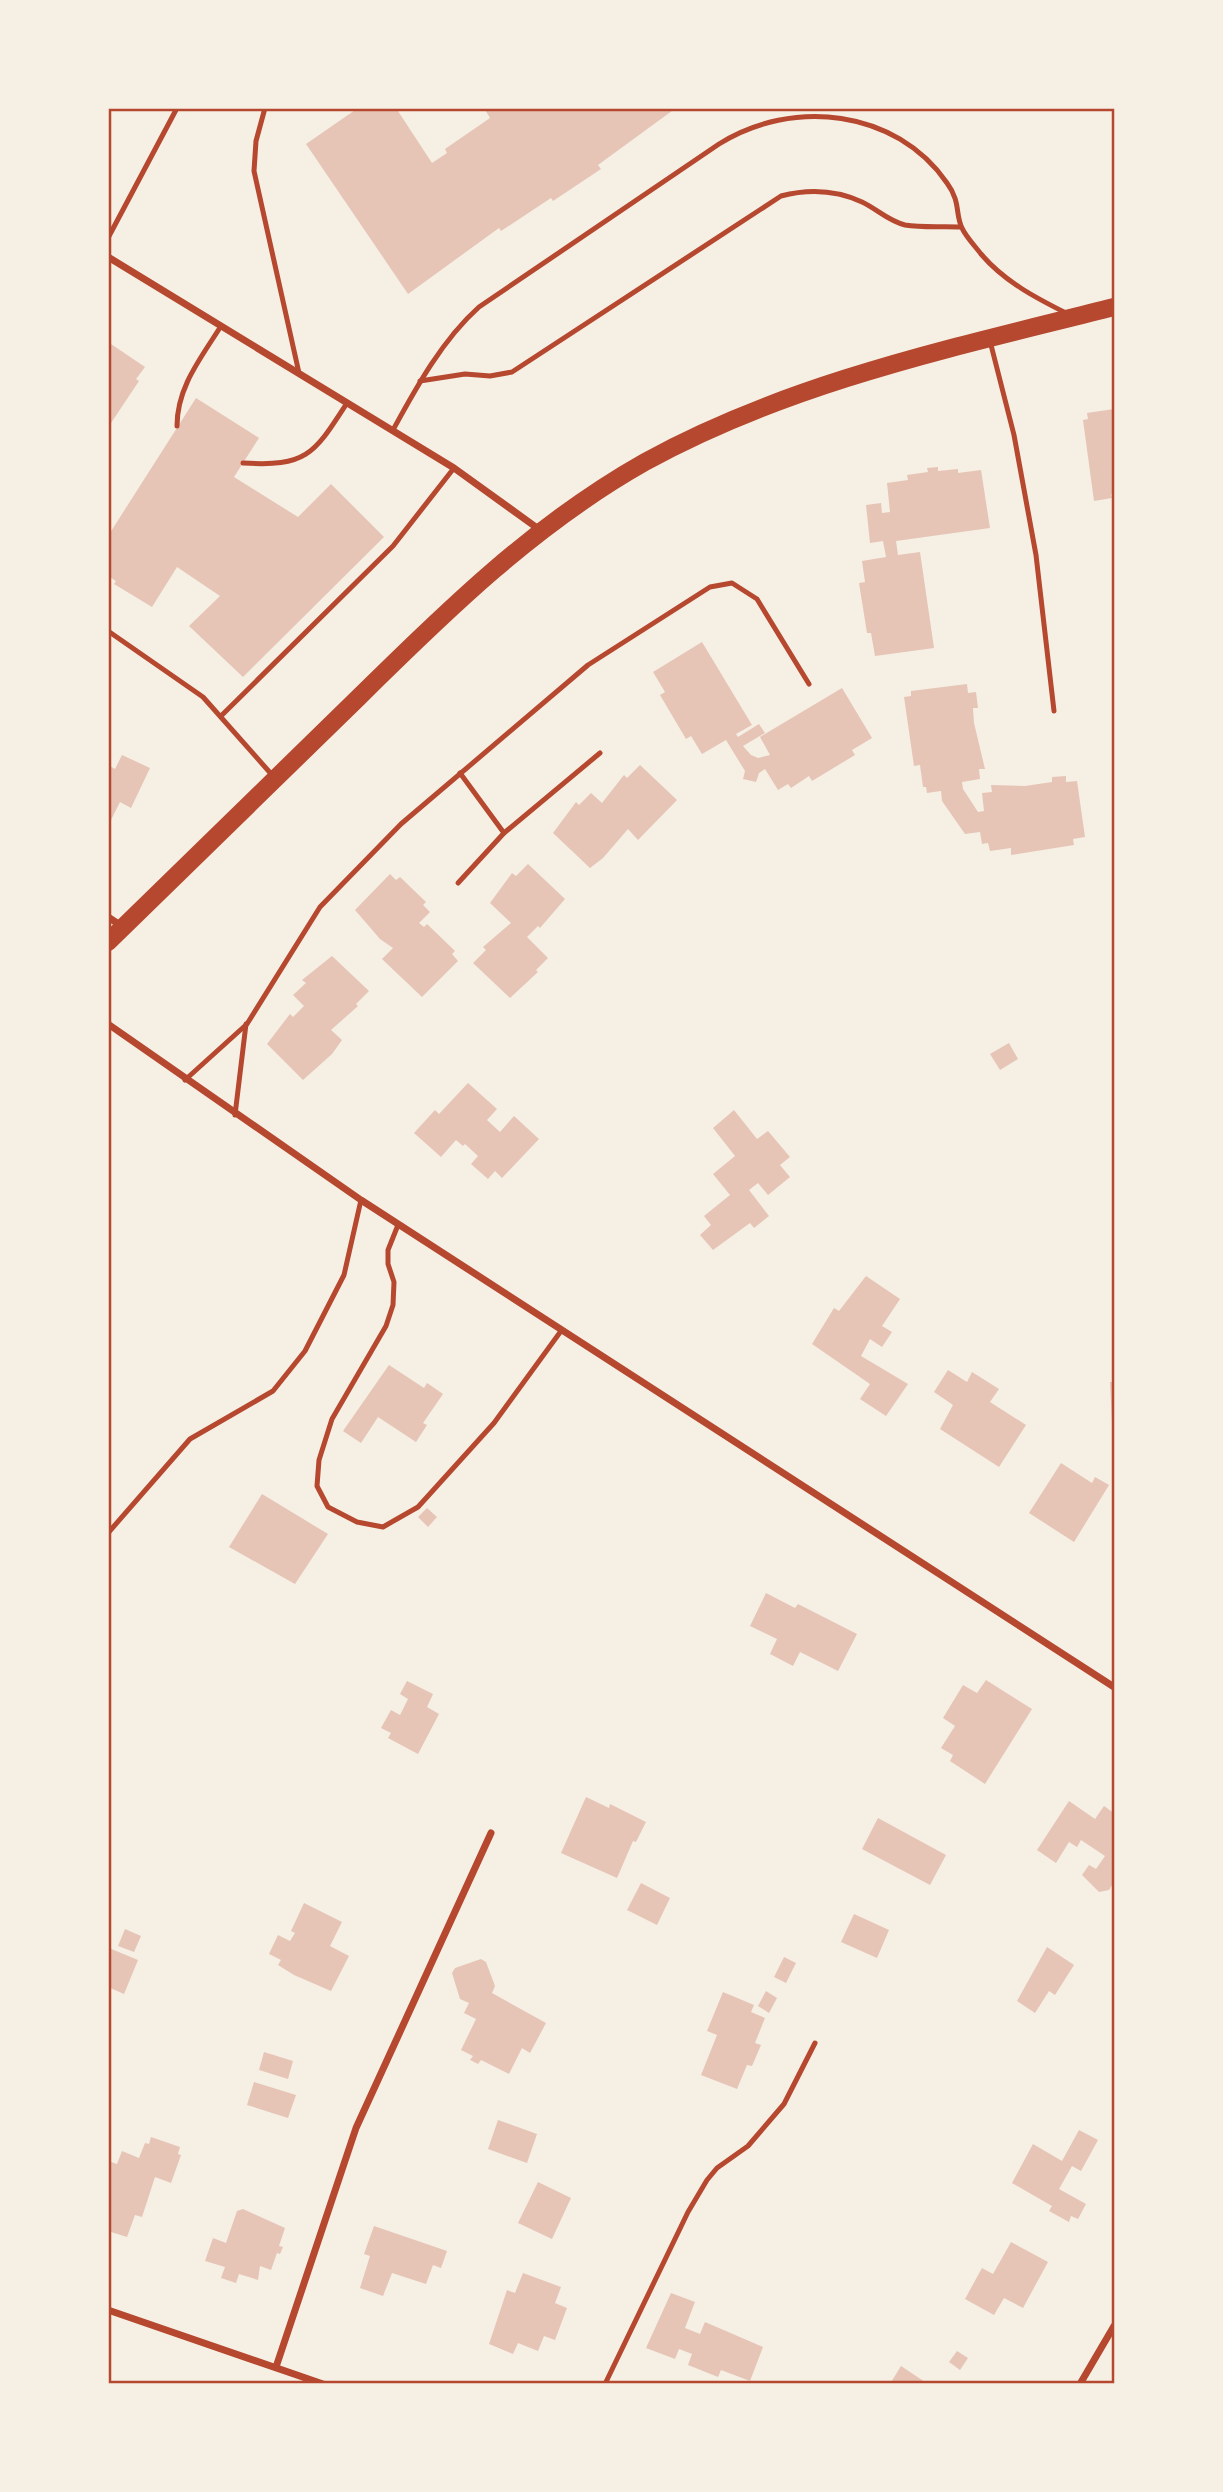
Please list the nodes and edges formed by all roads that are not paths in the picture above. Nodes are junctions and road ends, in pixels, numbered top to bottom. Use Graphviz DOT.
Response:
graph roads {
  1 [pos="177,108"];
  2 [pos="265,108"];
  3 [pos="961,227"];
  4 [pos="108,238"];
  5 [pos="108,257"];
  6 [pos="1115,307"];
  7 [pos="1074,317"];
  8 [pos="220,326"];
  9 [pos="989,338"];
  10 [pos="300,376"];
  11 [pos="420,382"];
  12 [pos="346,403"];
  13 [pos="177,426"];
  14 [pos="393,430"];
  15 [pos="243,463"];
  16 [pos="454,468"];
  17 [pos="540,530"];
  18 [pos="108,631"];
  19 [pos="809,684"];
  20 [pos="1054,711"];
  21 [pos="221,716"];
  22 [pos="600,753"];
  23 [pos="460,773"];
  24 [pos="275,778"];
  25 [pos="504,833"];
  26 [pos="458,883"];
  27 [pos="116,922"];
  28 [pos="108,942"];
  29 [pos="108,1024"];
  30 [pos="247,1024"];
  31 [pos="185,1080"];
  32 [pos="235,1115"];
  33 [pos="361,1200"];
  34 [pos="398,1225"];
  35 [pos="561,1331"];
  36 [pos="108,1533"];
  37 [pos="1115,1687"];
  38 [pos="491,1833"];
  39 [pos="816,2043"];
  40 [pos="108,2310"];
  41 [pos="1115,2326"];
  42 [pos="276,2367"];
  43 [pos="323,2384"];
  44 [pos="605,2384"];
  45 [pos="1080,2384"];
  1 -- 4 [label="lane"];
  2 -- 10 [label="lane"];
  3 -- 7 [label="lane"];
  3 -- 11 [label="lane"];
  3 -- 11 [label="lane"];
  5 -- 8 [label="street"];
  6 -- 7 [label="main road"];
  7 -- 9 [label="main road"];
  8 -- 10 [label="street"];
  8 -- 13 [label="lane"];
  9 -- 17 [label="main road"];
  9 -- 20 [label="lane"];
  10 -- 12 [label="street"];
  11 -- 14 [label="lane"];
  12 -- 14 [label="street"];
  12 -- 15 [label="lane"];
  14 -- 16 [label="street"];
  16 -- 17 [label="street"];
  16 -- 21 [label="lane"];
  17 -- 24 [label="main road"];
  18 -- 21 [label="lane"];
  19 -- 23 [label="lane"];
  21 -- 24 [label="lane"];
  22 -- 25 [label="lane"];
  23 -- 25 [label="lane"];
  23 -- 30 [label="lane"];
  24 -- 27 [label="main road"];
  25 -- 26 [label="lane"];
  27 -- 28 [label="main road"];
  29 -- 31 [label="street"];
  30 -- 31 [label="lane"];
  30 -- 32 [label="lane"];
  31 -- 32 [label="street"];
  32 -- 33 [label="street"];
  33 -- 34 [label="street"];
  33 -- 36 [label="lane"];
  34 -- 35 [label="street"];
  34 -- 35 [label="lane"];
  35 -- 37 [label="street"];
  38 -- 42 [label="street"];
  39 -- 44 [label="lane"];
  40 -- 42 [label="street"];
  41 -- 45 [label="street"];
  42 -- 43 [label="street"];
}
